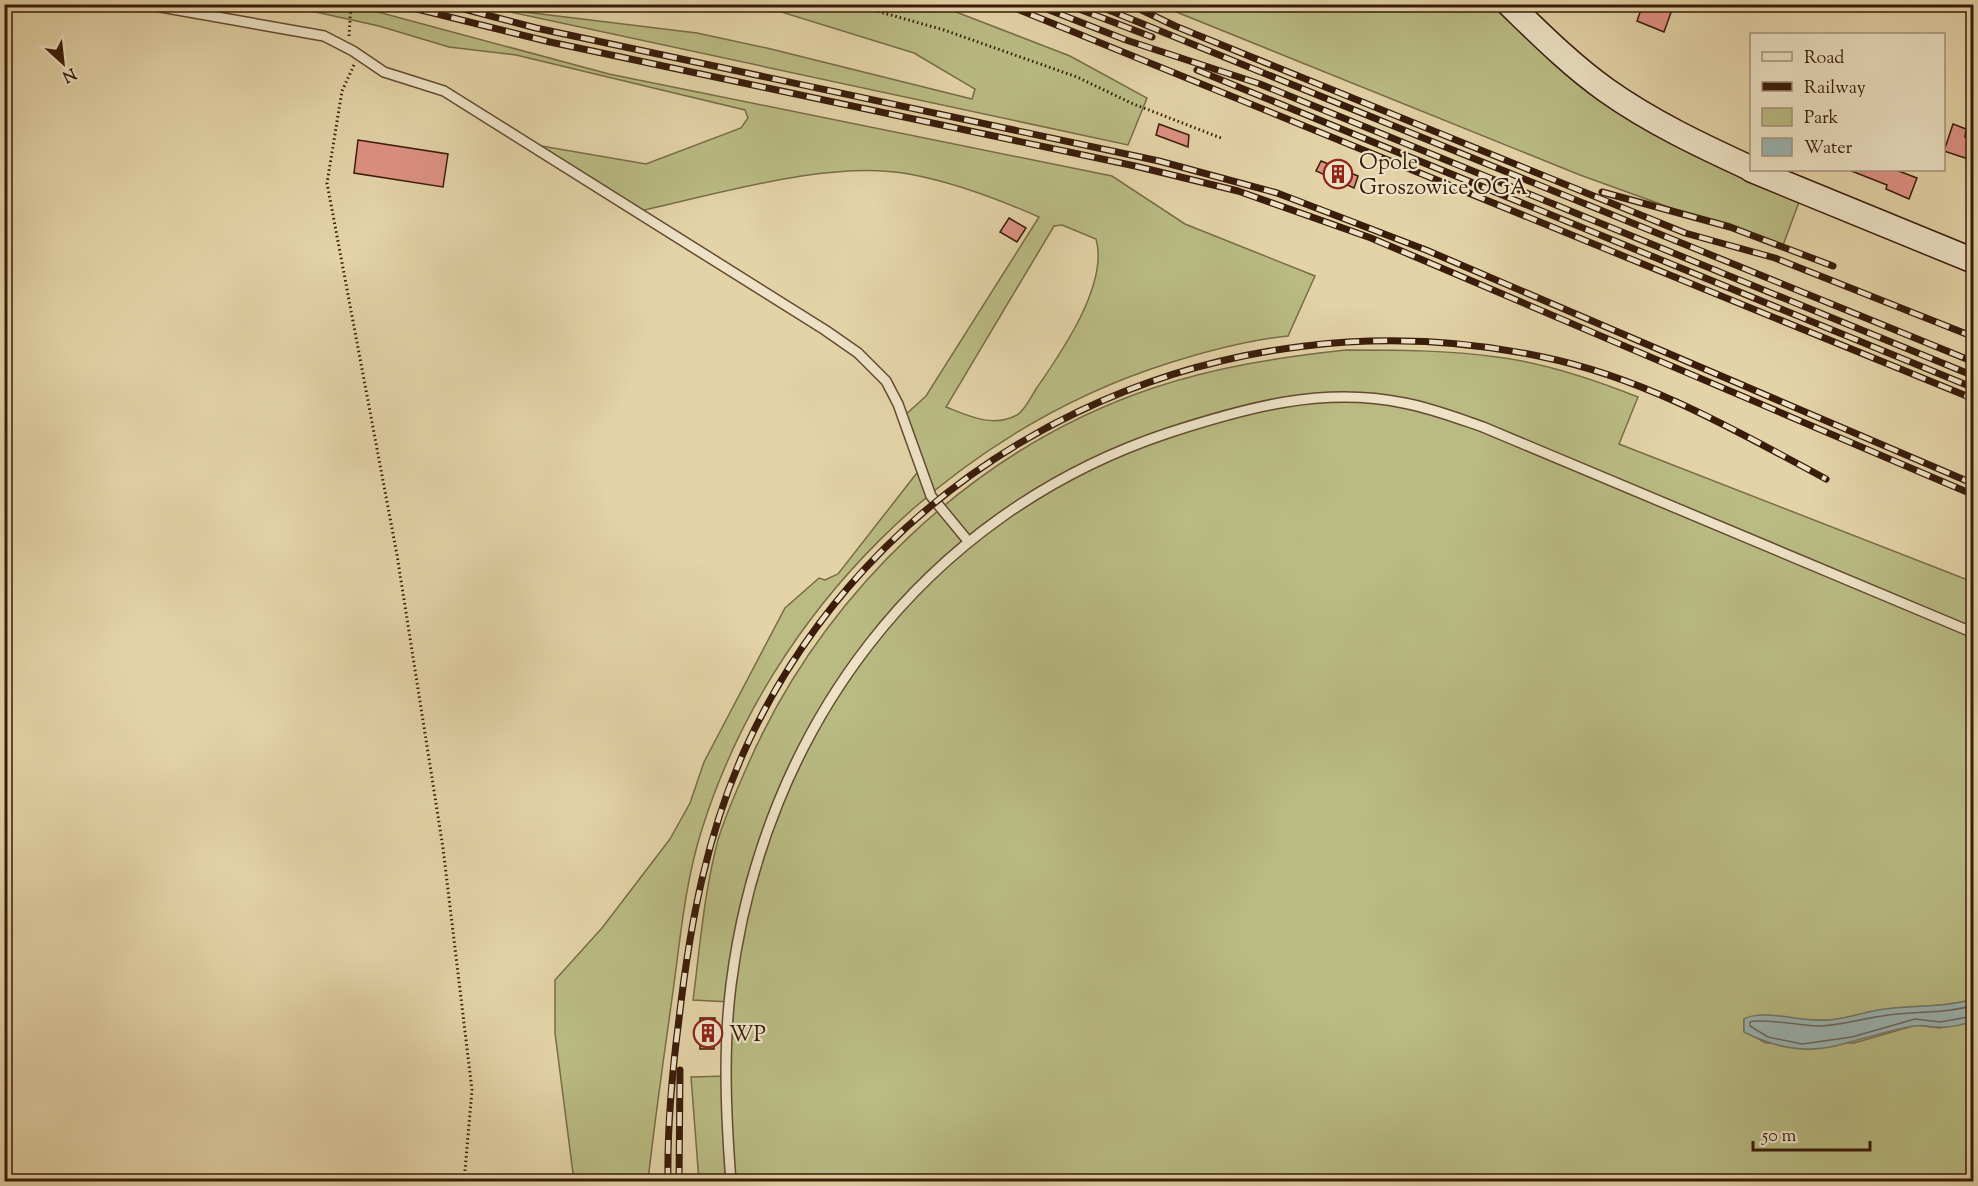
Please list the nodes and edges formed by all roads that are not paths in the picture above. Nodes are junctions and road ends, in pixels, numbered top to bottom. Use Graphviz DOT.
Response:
graph roads {
  1 [pos="144,4"];
  2 [pos="1509,4"];
  3 [pos="1750,168"];
  4 [pos="1757,171"];
  5 [pos="1974,261"];
  6 [pos="968,541"];
  7 [pos="1974,633"];
  8 [pos="731,1182"];
  1 -- 6 [label="lane"];
  2 -- 3 [label="main road"];
  4 -- 5 [label="main road"];
  6 -- 7 [label="lane"];
  6 -- 8 [label="lane"];
}
